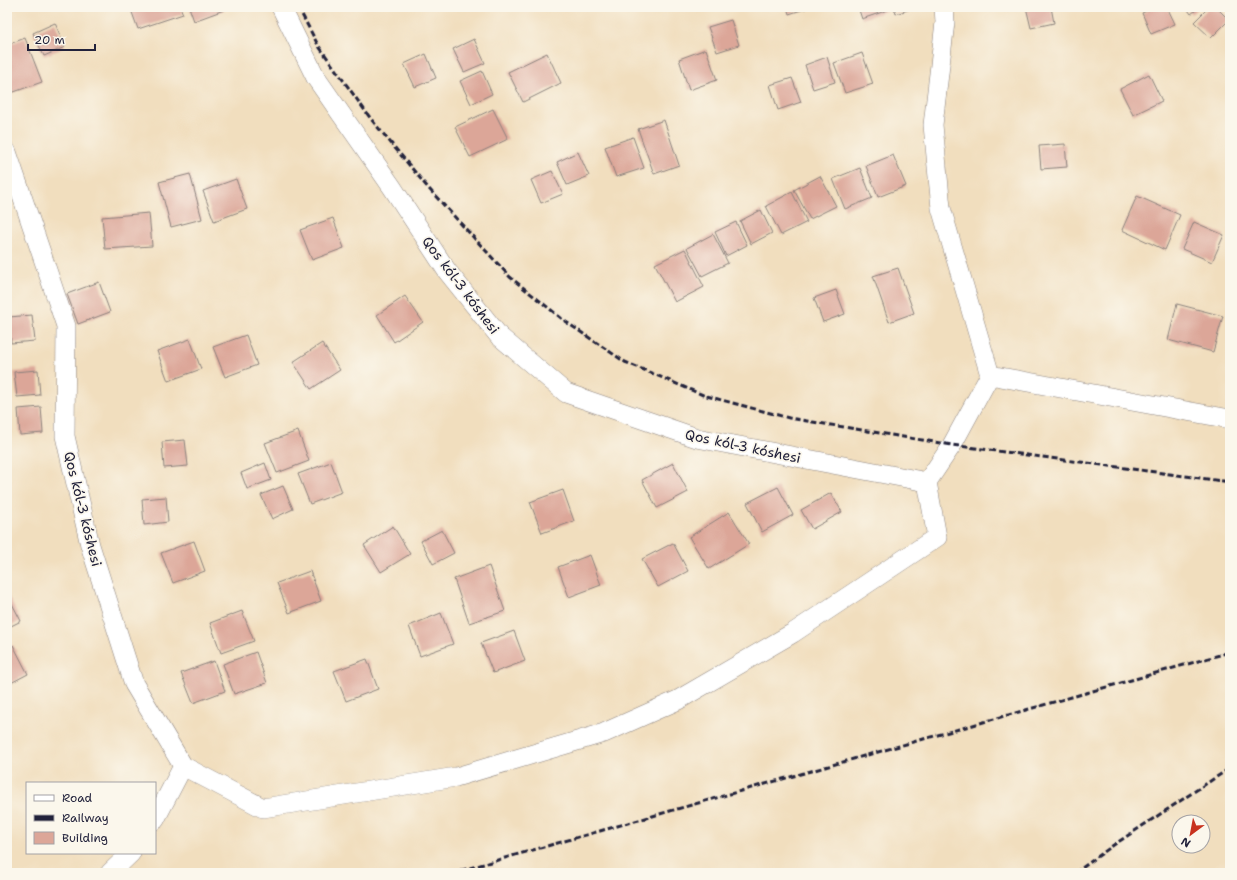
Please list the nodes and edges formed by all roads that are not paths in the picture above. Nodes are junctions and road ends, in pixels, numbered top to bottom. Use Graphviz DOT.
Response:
graph roads {
  1 [pos="281,7"];
  2 [pos="944,7"];
  3 [pos="7,152"];
  4 [pos="990,375"];
  5 [pos="1230,419"];
  6 [pos="927,482"];
  7 [pos="183,766"];
  8 [pos="156,818"];
  9 [pos="130,854"];
  10 [pos="110,873"];
  1 -- 6 [label="street, Qos kól-3 kóshesi"];
  2 -- 4 [label="street"];
  3 -- 7 [label="street, Qos kól-3 kóshesi"];
  4 -- 5 [label="street"];
  4 -- 6 [label="street"];
  6 -- 7 [label="street"];
  7 -- 8 [label="street"];
  9 -- 10 [label="street"];
}
